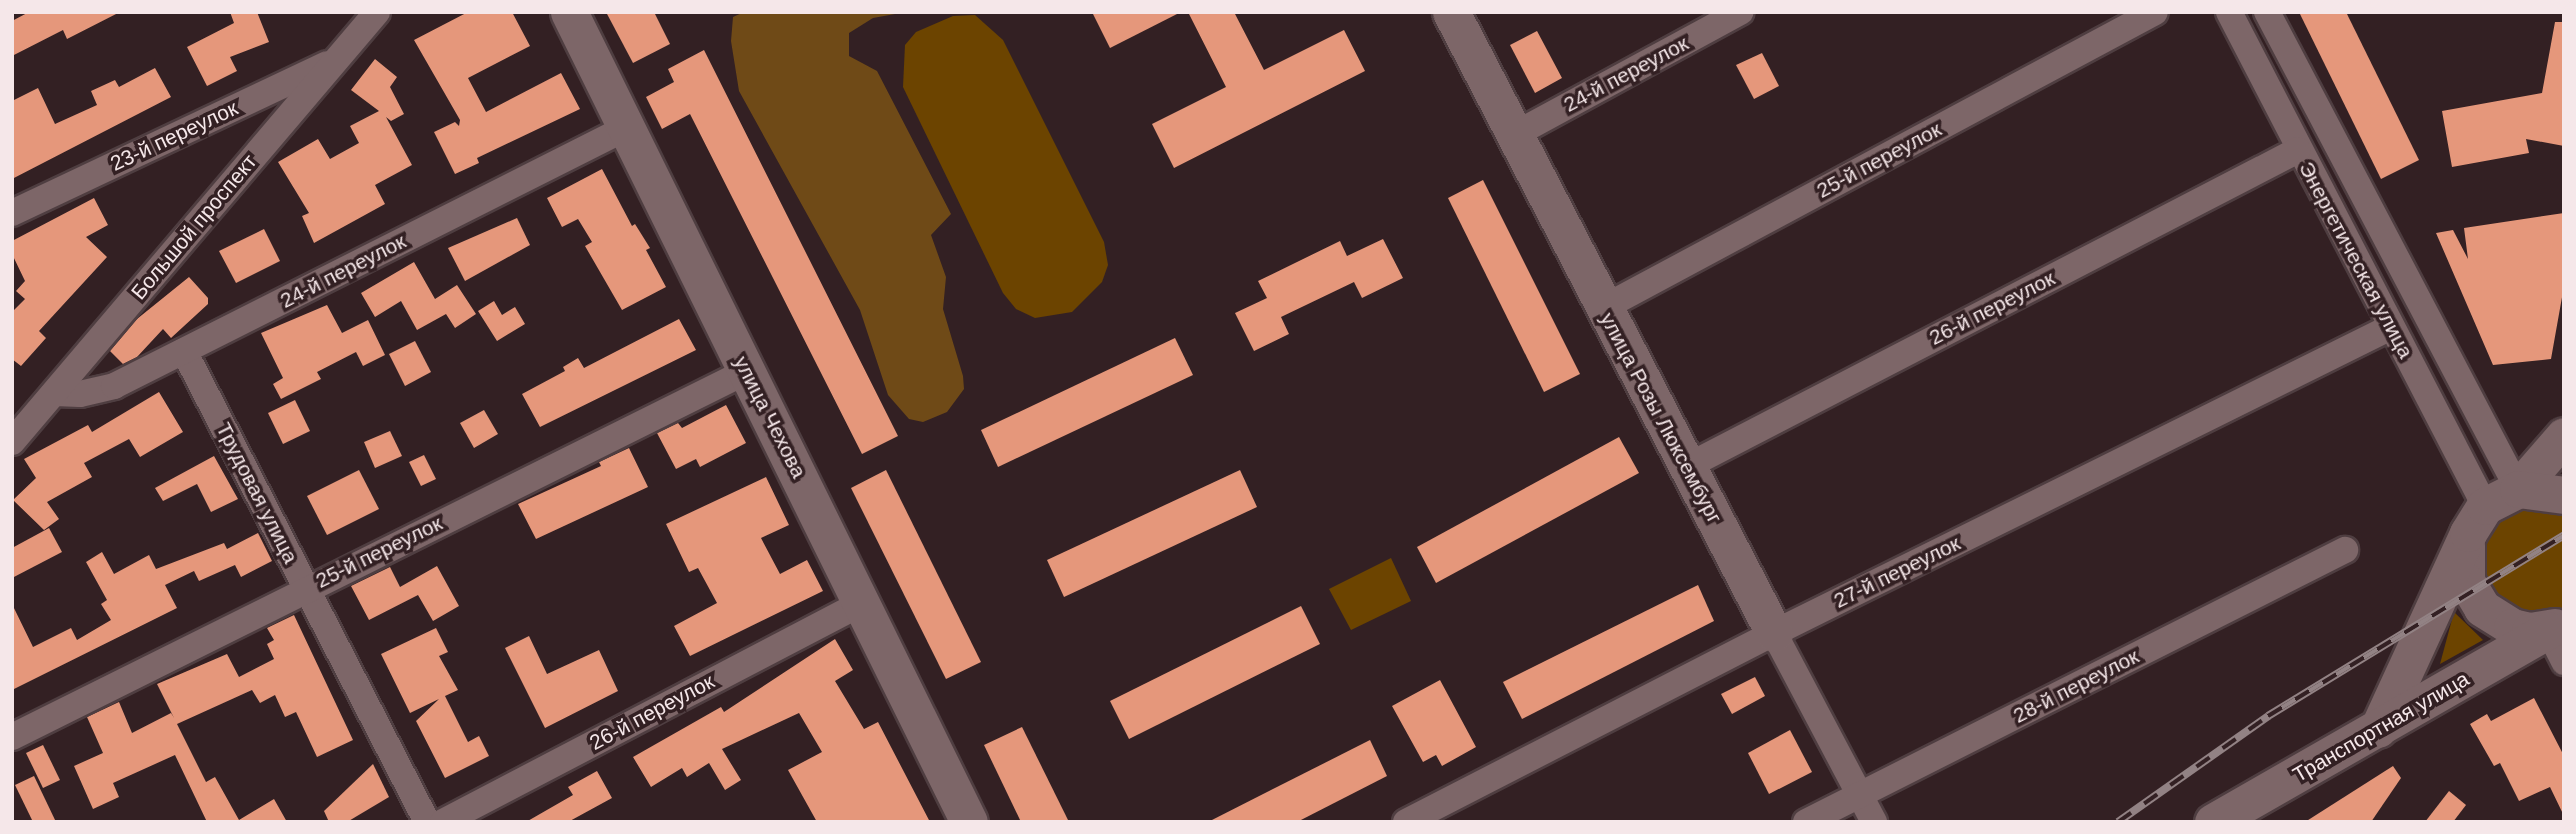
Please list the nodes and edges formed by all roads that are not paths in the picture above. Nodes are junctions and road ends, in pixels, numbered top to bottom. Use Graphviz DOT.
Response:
graph roads {
  1 [pos="377,12"];
  2 [pos="569,12"];
  3 [pos="1451,12"];
  4 [pos="1740,12"];
  5 [pos="2155,12"];
  6 [pos="2229,12"];
  7 [pos="2267,12"];
  8 [pos="337,60"];
  9 [pos="626,128"];
  10 [pos="1512,136"];
  11 [pos="2298,150"];
  12 [pos="12,213"];
  13 [pos="1603,308"];
  14 [pos="2391,327"];
  15 [pos="184,351"];
  16 [pos="747,371"];
  17 [pos="54,393"];
  18 [pos="2564,436"];
  19 [pos="12,442"];
  20 [pos="1686,467"];
  21 [pos="2518,488"];
  22 [pos="2564,495"];
  23 [pos="2477,520"];
  24 [pos="2345,550"];
  25 [pos="306,588"];
  26 [pos="862,603"];
  27 [pos="2556,627"];
  28 [pos="1774,633"];
  29 [pos="2564,662"];
  30 [pos="2378,729"];
  31 [pos="12,737"];
  32 [pos="1862,794"];
  33 [pos="429,821"];
  34 [pos="970,822"];
  35 [pos="1406,822"];
  36 [pos="1806,822"];
  37 [pos="1874,822"];
  38 [pos="2213,822"];
  1 -- 8 [label="street, Большой проспект"];
  2 -- 9 [label="main road, улица Чехова"];
  3 -- 10 [label="main road, улица Розы Люксембург"];
  4 -- 10 [label="street, 24-й переулок"];
  5 -- 13 [label="street, 25-й переулок"];
  6 -- 11 [label="street, Энергетическая улица"];
  7 -- 21 [label="street"];
  8 -- 12 [label="street, 23-й переулок"];
  8 -- 17 [label="street, Большой проспект"];
  9 -- 15 [label="street, 24-й переулок"];
  9 -- 16 [label="main road, улица Чехова"];
  10 -- 13 [label="main road, улица Розы Люксембург"];
  11 -- 14 [label="street, Энергетическая улица"];
  11 -- 20 [label="street, 26-й переулок"];
  13 -- 20 [label="main road, улица Розы Люксембург"];
  14 -- 23 [label="street, Энергетическая улица"];
  14 -- 28 [label="street, 27-й переулок"];
  15 -- 17 [label="street, 24-й переулок"];
  15 -- 25 [label="street, Трудовая улица"];
  16 -- 25 [label="street, 25-й переулок"];
  16 -- 26 [label="main road, улица Чехова"];
  17 -- 19 [label="street, Большой проспект"];
  18 -- 21 [label="main road"];
  20 -- 28 [label="main road, улица Розы Люксембург"];
  21 -- 22 [label="main road"];
  21 -- 23 [label="main road"];
  23 -- 27 [label="main road"];
  23 -- 30 [label="main road"];
  24 -- 32 [label="street, 28-й переулок"];
  25 -- 31 [label="street, 25-й переулок"];
  25 -- 33 [label="street, Трудовая улица"];
  26 -- 33 [label="street, 26-й переулок"];
  26 -- 34 [label="main road, улица Чехова"];
  27 -- 29 [label="street"];
  27 -- 30 [label="main road, Транспортная улица"];
  28 -- 32 [label="street, улица Розы Люксембург"];
  28 -- 35 [label="street, 27-й переулок"];
  30 -- 38 [label="main road, Транспортная улица"];
  32 -- 36 [label="street, 28-й переулок"];
  32 -- 37 [label="street, улица Розы Люксембург"];
}
